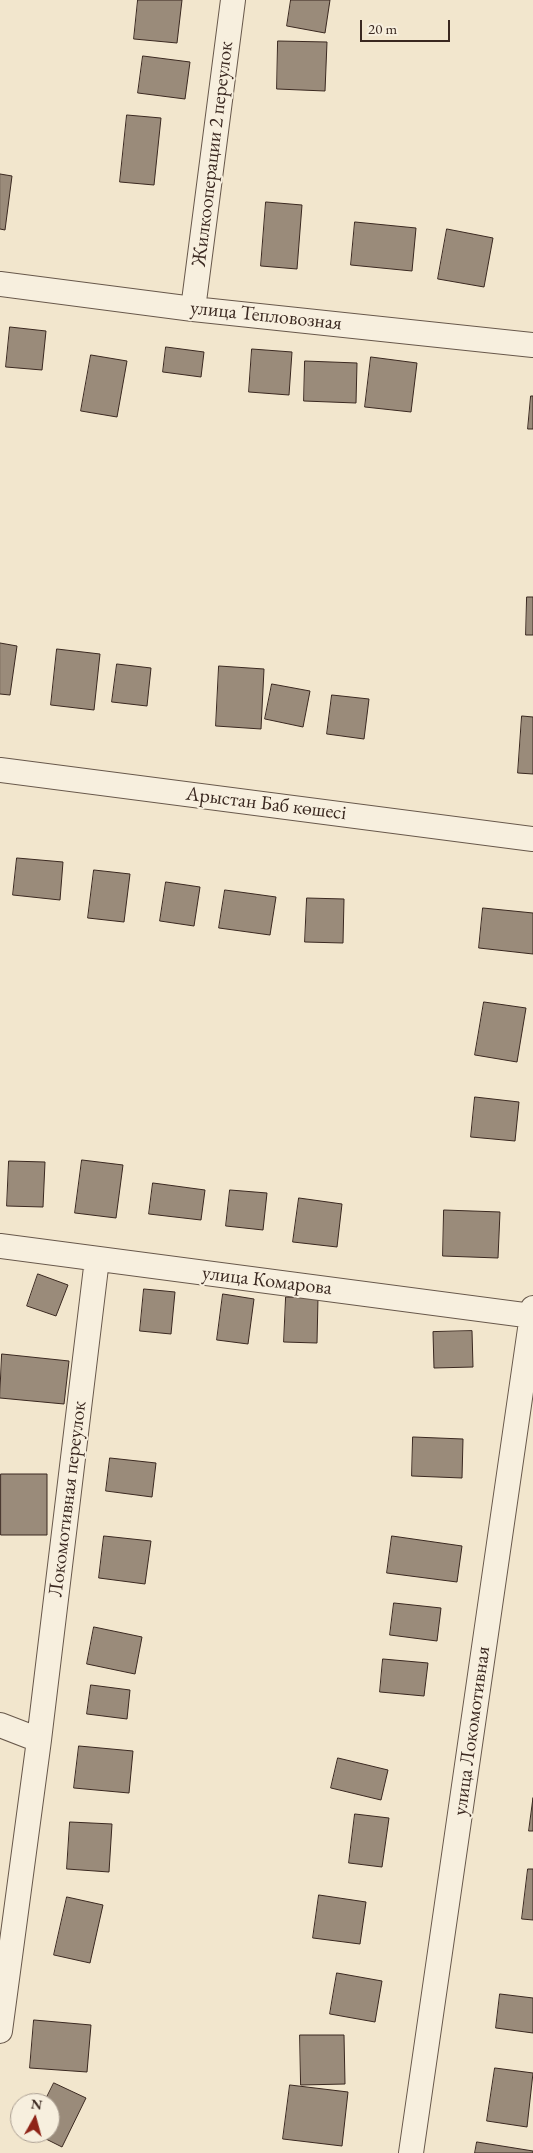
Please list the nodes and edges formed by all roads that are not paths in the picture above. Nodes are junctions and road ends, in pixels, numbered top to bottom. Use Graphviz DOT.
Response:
graph roads {
  1 [pos="233,0"];
  2 [pos="0,284"];
  3 [pos="193,309"];
  4 [pos="533,345"];
  5 [pos="0,770"];
  6 [pos="533,838"];
  7 [pos="0,1246"];
  8 [pos="97,1258"];
  9 [pos="533,1313"];
  10 [pos="0,1725"];
  11 [pos="39,1740"];
  12 [pos="0,2031"];
  13 [pos="411,2153"];
  1 -- 3 [label="street, Жилкооперации 2 переулок"];
  2 -- 3 [label="street, улица Тепловозная"];
  3 -- 4 [label="street, улица Тепловозная"];
  5 -- 6 [label="street, Арыстан Баб көшесі"];
  7 -- 8 [label="street, улица Комарова"];
  8 -- 9 [label="street, улица Комарова"];
  8 -- 11 [label="street, Локомотивная переулок"];
  9 -- 13 [label="street, улица Локомотивная"];
  10 -- 11 [label="street"];
  11 -- 12 [label="street, Локомотивная переулок"];
}
